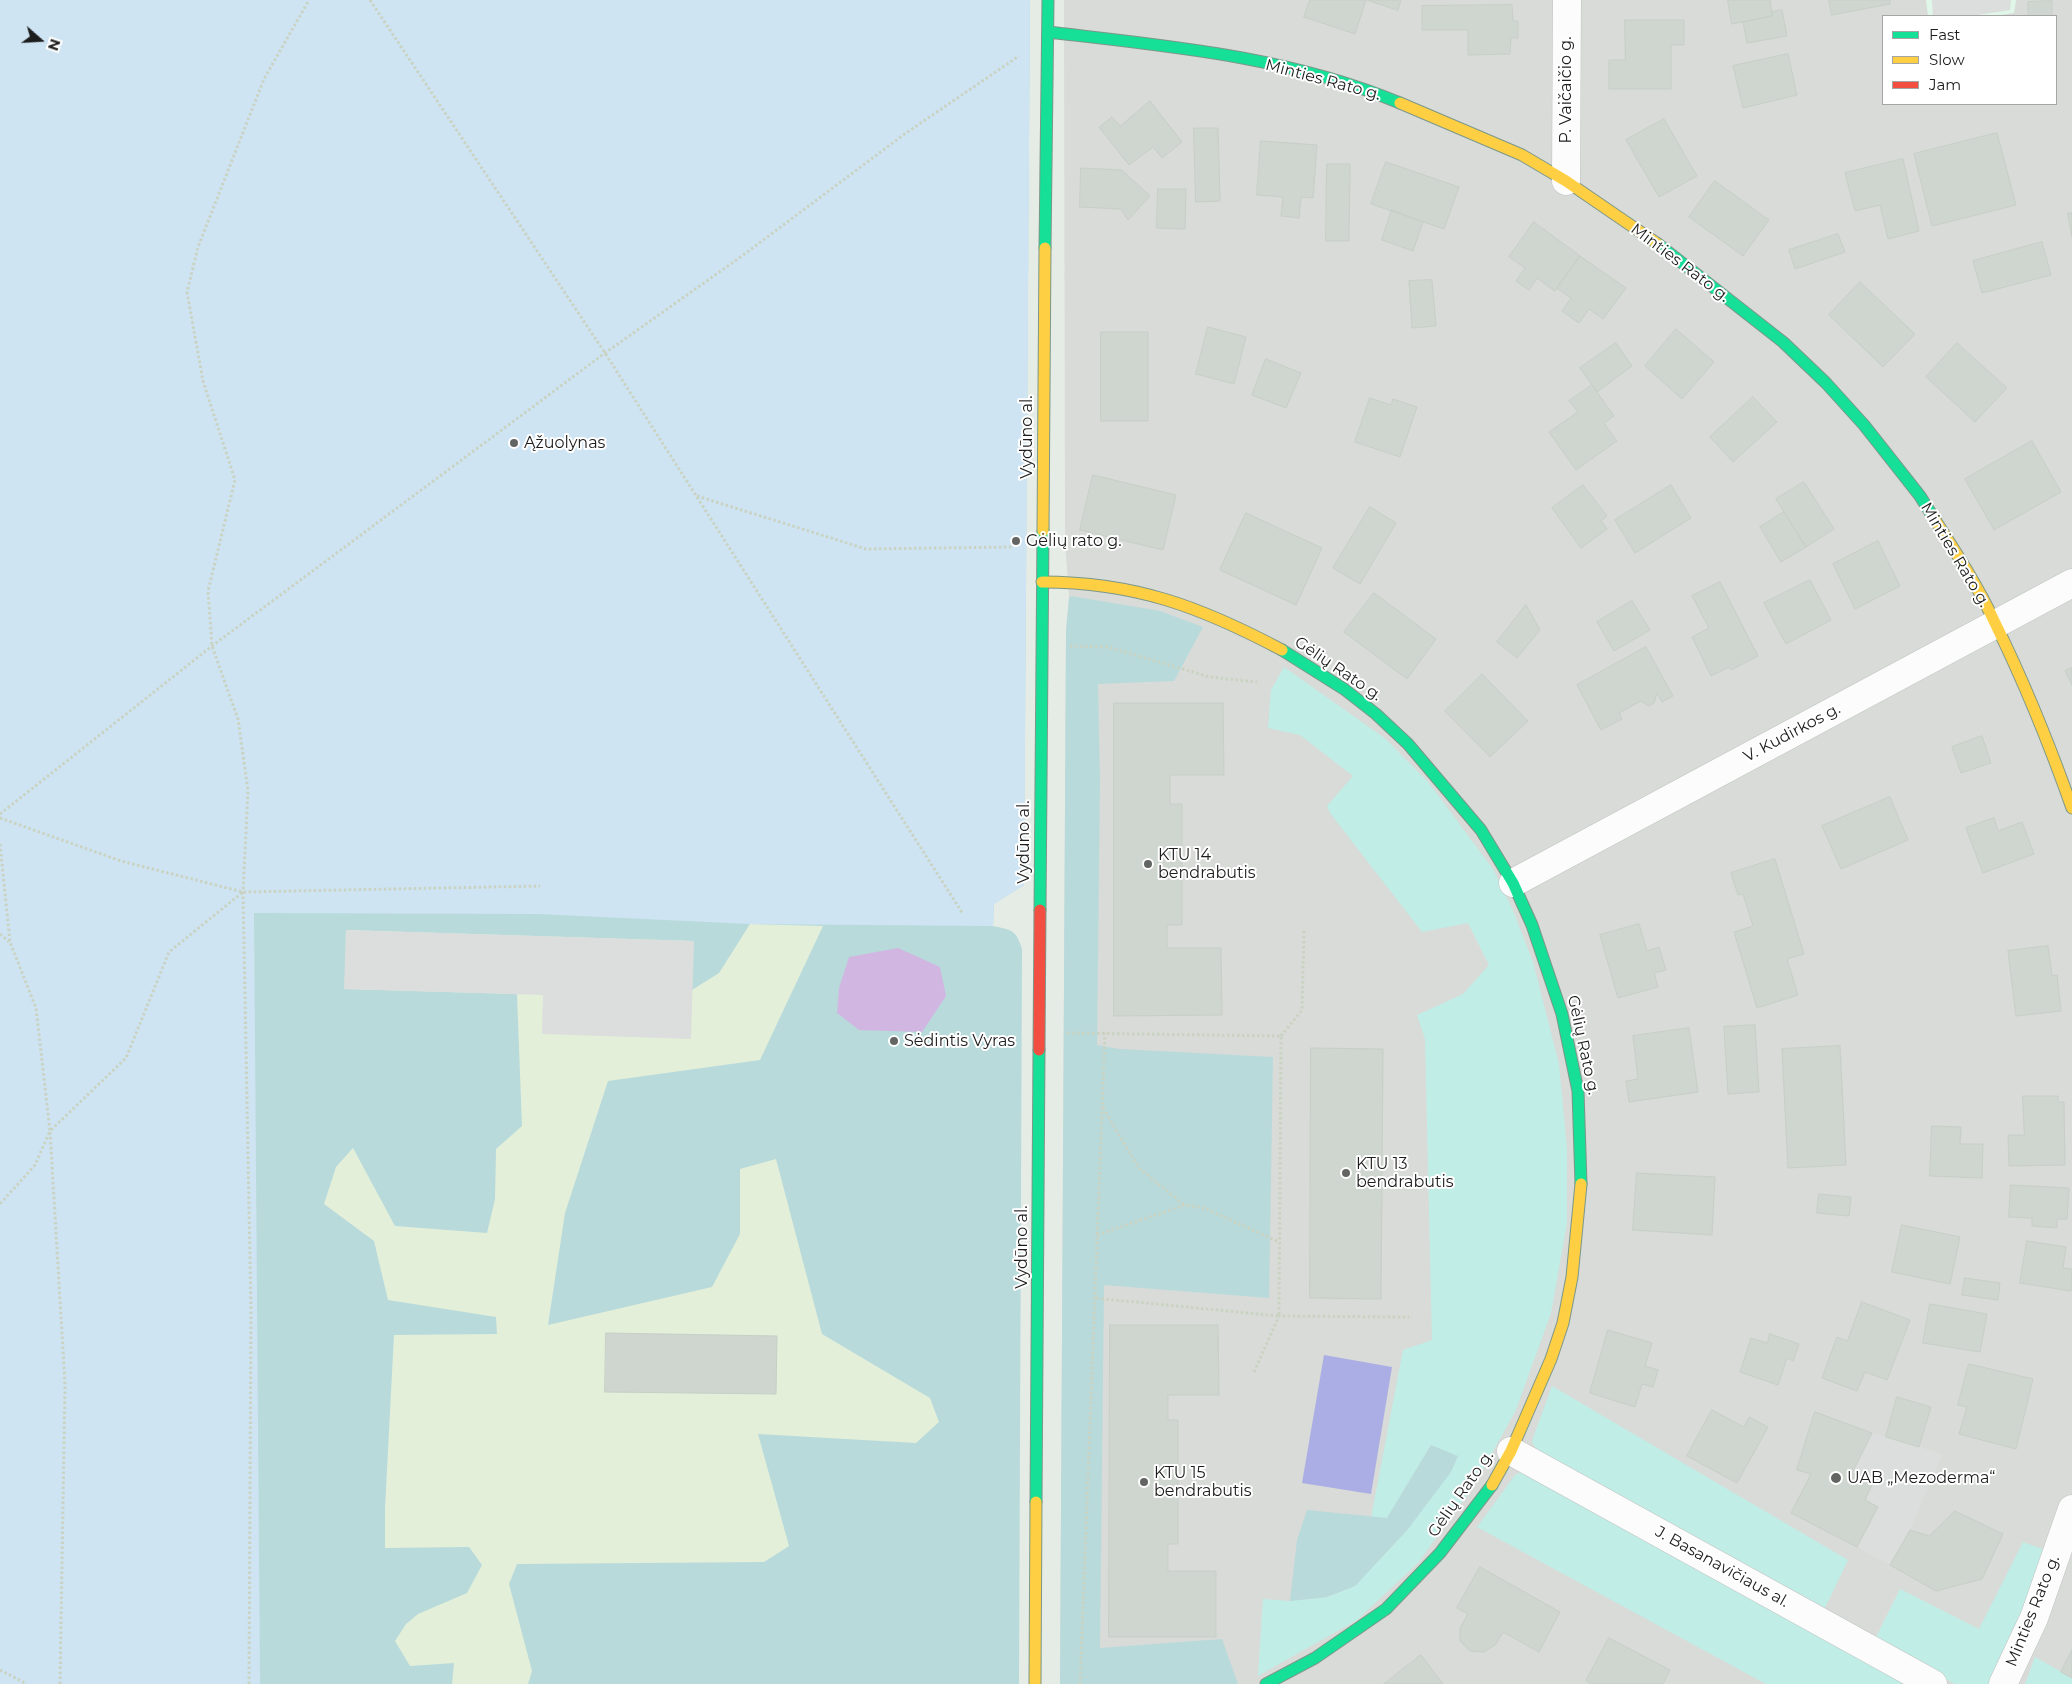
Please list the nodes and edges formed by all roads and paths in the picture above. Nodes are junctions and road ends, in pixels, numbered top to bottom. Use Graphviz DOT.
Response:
graph roads {
  1 [pos="309,0"];
  2 [pos="370,0"];
  3 [pos="1048,0"];
  4 [pos="1567,0"];
  5 [pos="1048,34"];
  6 [pos="1566,181"];
  7 [pos="605,353"];
  8 [pos="696,496"];
  9 [pos="1042,546"];
  10 [pos="1042,582"];
  11 [pos="2072,583"];
  12 [pos="1996,624"];
  13 [pos="1042,645"];
  14 [pos="212,646"];
  15 [pos="1257,682"];
  16 [pos="2072,808"];
  17 [pos="0,816"];
  18 [pos="0,844"];
  19 [pos="1513,883"];
  20 [pos="540,886"];
  21 [pos="244,892"];
  22 [pos="963,914"];
  23 [pos="1304,930"];
  24 [pos="0,934"];
  25 [pos="10,942"];
  26 [pos="1039,1032"];
  27 [pos="1105,1033"];
  28 [pos="1281,1036"];
  29 [pos="1102,1107"];
  30 [pos="50,1130"];
  31 [pos="0,1204"];
  32 [pos="1184,1205"];
  33 [pos="1097,1235"];
  34 [pos="1279,1242"];
  35 [pos="1094,1298"];
  36 [pos="1278,1316"];
  37 [pos="1409,1317"];
  38 [pos="1254,1372"];
  39 [pos="1511,1451"];
  40 [pos="2072,1509"];
  41 [pos="0,1670"];
  42 [pos="27,1684"];
  43 [pos="60,1684"];
  44 [pos="249,1684"];
  45 [pos="1035,1684"];
  46 [pos="1080,1684"];
  47 [pos="1266,1684"];
  48 [pos="1933,1684"];
  49 [pos="2003,1684"];
  1 -- 14 [label="path"];
  2 -- 7 [label="path"];
  3 -- 5 [label="street, Vydūno al."];
  4 -- 6 [label="street, P. Vaičaičio g."];
  5 -- 6 [label="street, Minties Rato g."];
  5 -- 7 [label="path"];
  5 -- 9 [label="street, Vydūno al."];
  6 -- 12 [label="street, Minties Rato g."];
  7 -- 8 [label="path"];
  7 -- 14 [label="path"];
  8 -- 9 [label="path"];
  8 -- 22 [label="path"];
  9 -- 10 [label="street, Vydūno al."];
  10 -- 13 [label="street, Vydūno al."];
  10 -- 19 [label="street, Gėlių Rato g."];
  11 -- 12 [label="street, V. Kudirkos g."];
  12 -- 16 [label="street, Minties Rato g."];
  12 -- 19 [label="street, V. Kudirkos g."];
  13 -- 15 [label="path"];
  13 -- 26 [label="street, Vydūno al."];
  14 -- 17 [label="path"];
  14 -- 21 [label="path"];
  17 -- 21 [label="path"];
  18 -- 25 [label="path"];
  19 -- 39 [label="street, Gėlių Rato g."];
  20 -- 21 [label="path"];
  21 -- 30 [label="path"];
  21 -- 44 [label="path"];
  23 -- 28 [label="path"];
  24 -- 25 [label="path"];
  25 -- 30 [label="path"];
  26 -- 27 [label="path"];
  26 -- 45 [label="street, Vydūno al."];
  27 -- 28 [label="path"];
  27 -- 29 [label="path"];
  28 -- 34 [label="path"];
  29 -- 32 [label="path"];
  29 -- 33 [label="path"];
  30 -- 31 [label="path"];
  30 -- 43 [label="path"];
  32 -- 33 [label="path"];
  32 -- 34 [label="path"];
  33 -- 35 [label="path"];
  34 -- 36 [label="path"];
  35 -- 36 [label="path"];
  35 -- 46 [label="path"];
  36 -- 37 [label="path"];
  36 -- 38 [label="path"];
  39 -- 47 [label="street, Gėlių Rato g."];
  39 -- 48 [label="street, J. Basanavičiaus al."];
  40 -- 49 [label="street, Minties Rato g."];
  41 -- 42 [label="path"];
}
